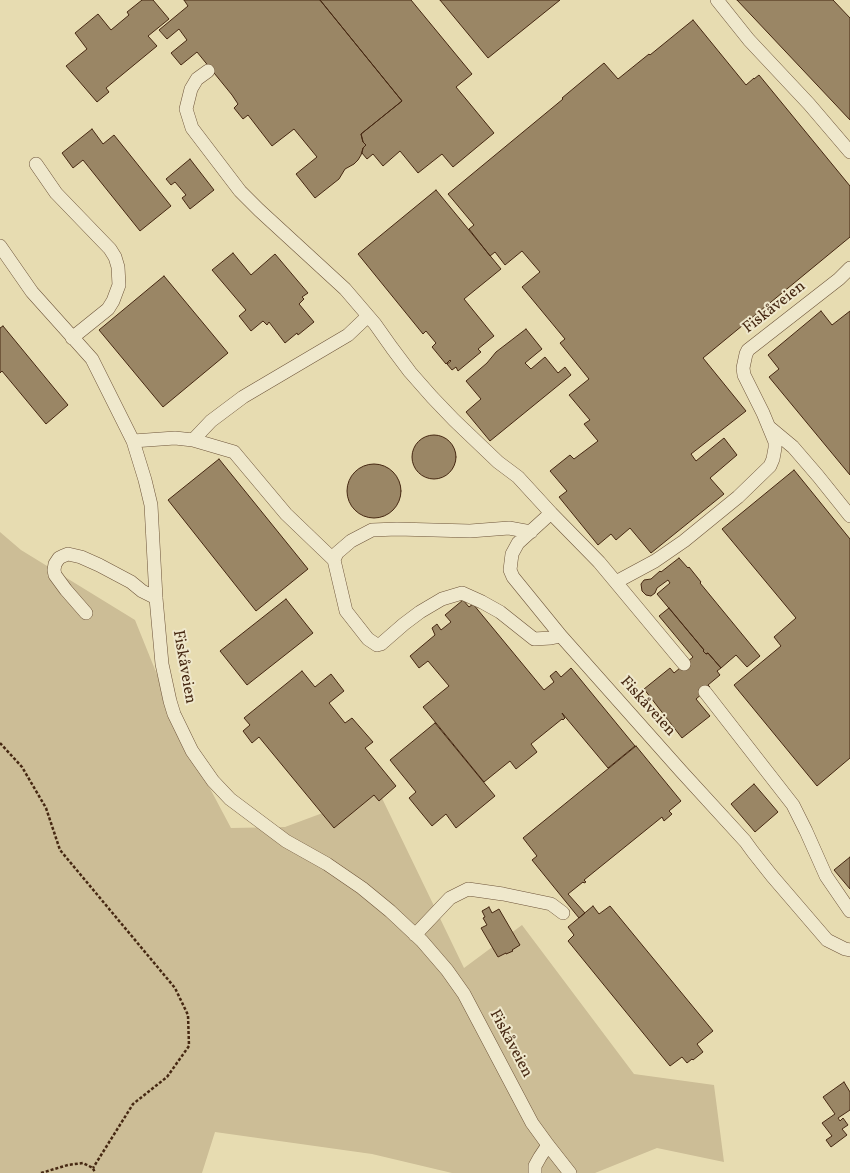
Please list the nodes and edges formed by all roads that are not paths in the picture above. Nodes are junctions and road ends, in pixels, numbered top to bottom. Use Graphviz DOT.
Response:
graph roads {
  1 [pos="717,0"];
  2 [pos="208,70"];
  3 [pos="850,152"];
  4 [pos="36,164"];
  5 [pos="0,246"];
  6 [pos="850,268"];
  7 [pos="368,316"];
  8 [pos="72,338"];
  9 [pos="769,427"];
  10 [pos="193,440"];
  11 [pos="133,441"];
  12 [pos="551,513"];
  13 [pos="850,516"];
  14 [pos="531,532"];
  15 [pos="334,560"];
  16 [pos="616,582"];
  17 [pos="156,598"];
  18 [pos="86,613"];
  19 [pos="561,636"];
  20 [pos="684,664"];
  21 [pos="705,692"];
  22 [pos="850,911"];
  23 [pos="562,913"];
  24 [pos="415,935"];
  25 [pos="850,950"];
  26 [pos="548,1145"];
  27 [pos="535,1173"];
  28 [pos="570,1173"];
  1 -- 3 [label="lane"];
  2 -- 7 [label="lane"];
  4 -- 8 [label="lane"];
  5 -- 8 [label="lane, Fiskåveien"];
  6 -- 9 [label="lane, Fiskåveien"];
  7 -- 10 [label="lane"];
  7 -- 12 [label="lane"];
  8 -- 11 [label="lane, Fiskåveien"];
  9 -- 13 [label="lane, Fiskåveien"];
  9 -- 16 [label="lane, Fiskåveien"];
  10 -- 11 [label="lane"];
  10 -- 15 [label="lane"];
  11 -- 17 [label="lane, Fiskåveien"];
  12 -- 14 [label="lane"];
  12 -- 16 [label="lane"];
  14 -- 15 [label="lane"];
  14 -- 19 [label="lane, Fiskåveien"];
  15 -- 19 [label="lane"];
  16 -- 20 [label="lane"];
  17 -- 18 [label="lane"];
  17 -- 24 [label="lane, Fiskåveien"];
  19 -- 25 [label="lane, Fiskåveien"];
  21 -- 22 [label="lane"];
  23 -- 24 [label="lane"];
  24 -- 26 [label="lane, Fiskåveien"];
  26 -- 27 [label="lane"];
  26 -- 28 [label="lane, Fiskåveien"];
}
